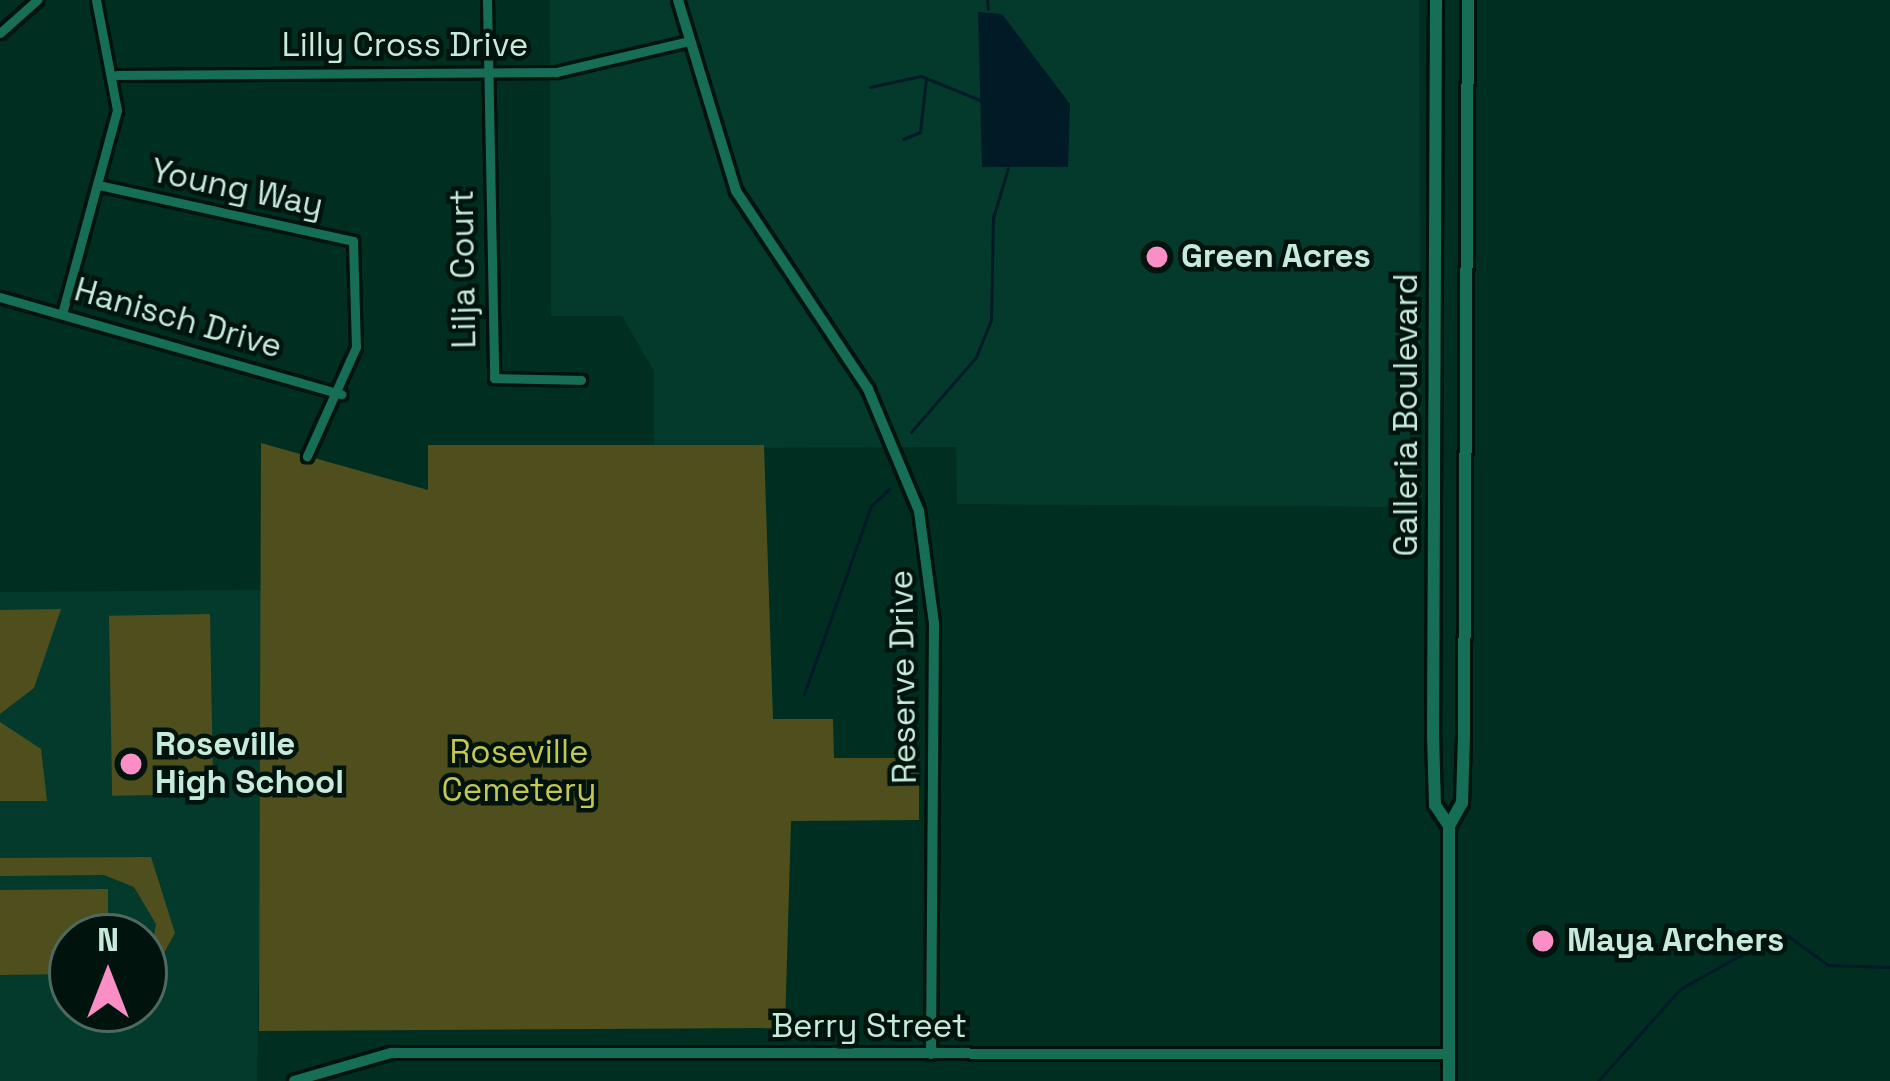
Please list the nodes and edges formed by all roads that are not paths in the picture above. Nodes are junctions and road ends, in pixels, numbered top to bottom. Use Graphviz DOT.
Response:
graph roads {
  1 [pos="37,0"];
  2 [pos="96,0"];
  3 [pos="487,0"];
  4 [pos="678,0"];
  5 [pos="1436,0"];
  6 [pos="1468,0"];
  7 [pos="0,33"];
  8 [pos="689,41"];
  9 [pos="488,72"];
  10 [pos="117,75"];
  11 [pos="99,185"];
  12 [pos="0,297"];
  13 [pos="62,314"];
  14 [pos="581,380"];
  15 [pos="341,394"];
  16 [pos="307,456"];
  17 [pos="1449,826"];
  18 [pos="931,1054"];
  19 [pos="1449,1054"];
  20 [pos="294,1081"];
  21 [pos="1449,1081"];
  1 -- 7 [label="street"];
  2 -- 10 [label="street"];
  3 -- 9 [label="street"];
  4 -- 8 [label="street, Reserve Drive"];
  5 -- 17 [label="main road, Galleria Boulevard"];
  6 -- 17 [label="main road, Galleria Boulevard"];
  8 -- 9 [label="street, Lilly Cross Drive"];
  8 -- 18 [label="street, Reserve Drive"];
  9 -- 10 [label="street, Lilly Cross Drive"];
  9 -- 14 [label="street, Lilja Court"];
  10 -- 11 [label="street"];
  11 -- 13 [label="street"];
  11 -- 15 [label="street, Young Way"];
  12 -- 13 [label="street, Hanisch Drive"];
  13 -- 15 [label="street, Hanisch Drive"];
  15 -- 16 [label="street, Young Way"];
  17 -- 19 [label="main road, Galleria Boulevard"];
  18 -- 19 [label="street, Berry Street"];
  18 -- 20 [label="street, Berry Street"];
  19 -- 21 [label="main road, Galleria Boulevard"];
}
